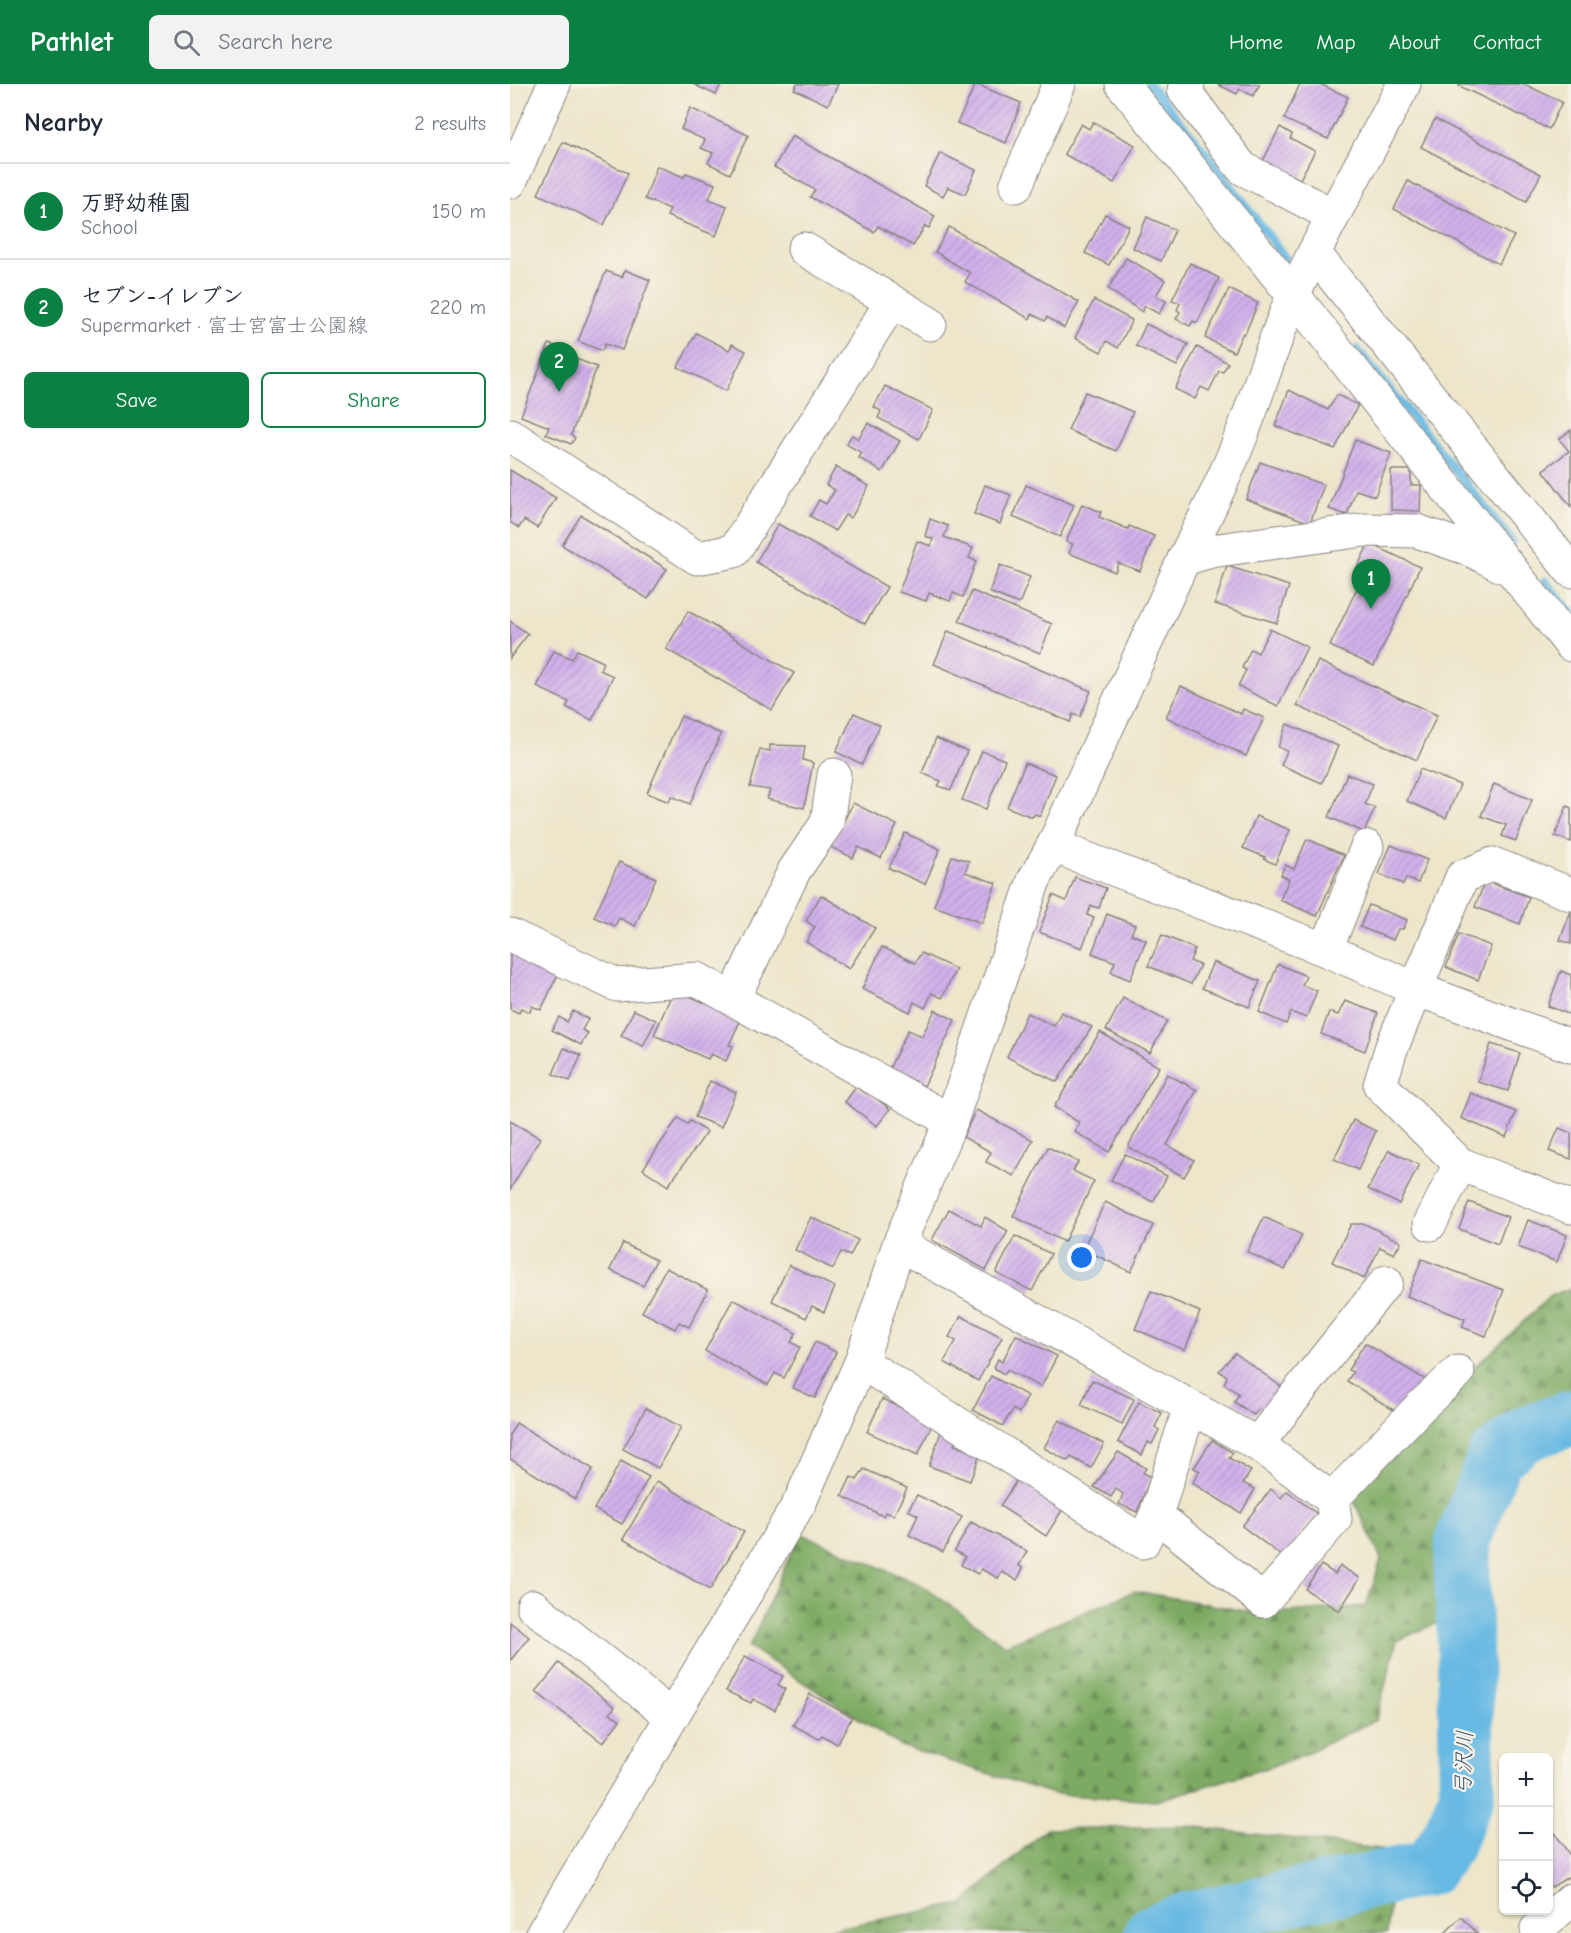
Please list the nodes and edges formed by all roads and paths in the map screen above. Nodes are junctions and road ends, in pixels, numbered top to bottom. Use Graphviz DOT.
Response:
graph roads {
  1 [pos="554,84"];
  2 [pos="1059,84"];
  3 [pos="1122,84"];
  4 [pos="1188,84"];
  5 [pos="1404,84"];
  6 [pos="510,182"];
  7 [pos="1016,186"];
  8 [pos="1332,215"];
  9 [pos="804,249"];
  10 [pos="1314,253"];
  11 [pos="1294,296"];
  12 [pos="891,303"];
  13 [pos="930,324"];
  14 [pos="510,435"];
  15 [pos="1544,537"];
  16 [pos="1184,559"];
  17 [pos="1510,570"];
  18 [pos="1571,571"];
  19 [pos="1571,645"];
  20 [pos="834,775"];
  21 [pos="1053,846"];
  22 [pos="1367,847"];
  23 [pos="1571,894"];
  24 [pos="510,935"];
  25 [pos="1326,950"];
  26 [pos="1416,989"];
  27 [pos="733,999"];
  28 [pos="1571,1046"];
  29 [pos="951,1121"];
  30 [pos="1460,1164"];
  31 [pos="1571,1207"];
  32 [pos="1430,1224"];
  33 [pos="899,1244"];
  34 [pos="1386,1282"];
  35 [pos="861,1362"];
  36 [pos="1458,1372"];
  37 [pos="1190,1407"];
  38 [pos="1257,1444"];
  39 [pos="1332,1499"];
  40 [pos="1156,1515"];
  41 [pos="533,1606"];
  42 [pos="671,1716"];
  43 [pos="1571,1900"];
  44 [pos="543,1933"];
  45 [pos="1538,1933"];
  1 -- 6 [label="street"];
  2 -- 7 [label="street"];
  3 -- 11 [label="street"];
  4 -- 8 [label="street"];
  5 -- 8 [label="street"];
  8 -- 10 [label="street"];
  9 -- 12 [label="street"];
  10 -- 11 [label="street"];
  10 -- 15 [label="street"];
  11 -- 16 [label="street"];
  11 -- 17 [label="street"];
  12 -- 13 [label="street"];
  12 -- 14 [label="street"];
  15 -- 17 [label="street"];
  15 -- 18 [label="street"];
  16 -- 17 [label="street"];
  16 -- 21 [label="street"];
  17 -- 19 [label="street"];
  20 -- 27 [label="street"];
  21 -- 25 [label="street"];
  21 -- 29 [label="street"];
  22 -- 25 [label="street"];
  23 -- 26 [label="street"];
  24 -- 27 [label="street"];
  25 -- 26 [label="street"];
  26 -- 28 [label="street"];
  26 -- 30 [label="street"];
  27 -- 29 [label="street"];
  29 -- 33 [label="street"];
  30 -- 31 [label="street"];
  30 -- 32 [label="street"];
  33 -- 35 [label="street"];
  33 -- 37 [label="street"];
  34 -- 38 [label="street"];
  35 -- 40 [label="street"];
  35 -- 42 [label="street"];
  36 -- 39 [label="street"];
  37 -- 38 [label="street"];
  37 -- 40 [label="street"];
  38 -- 39 [label="street"];
  39 -- 40 [label="street"];
  41 -- 42 [label="street"];
  42 -- 44 [label="street"];
  43 -- 45 [label="street"];
}
